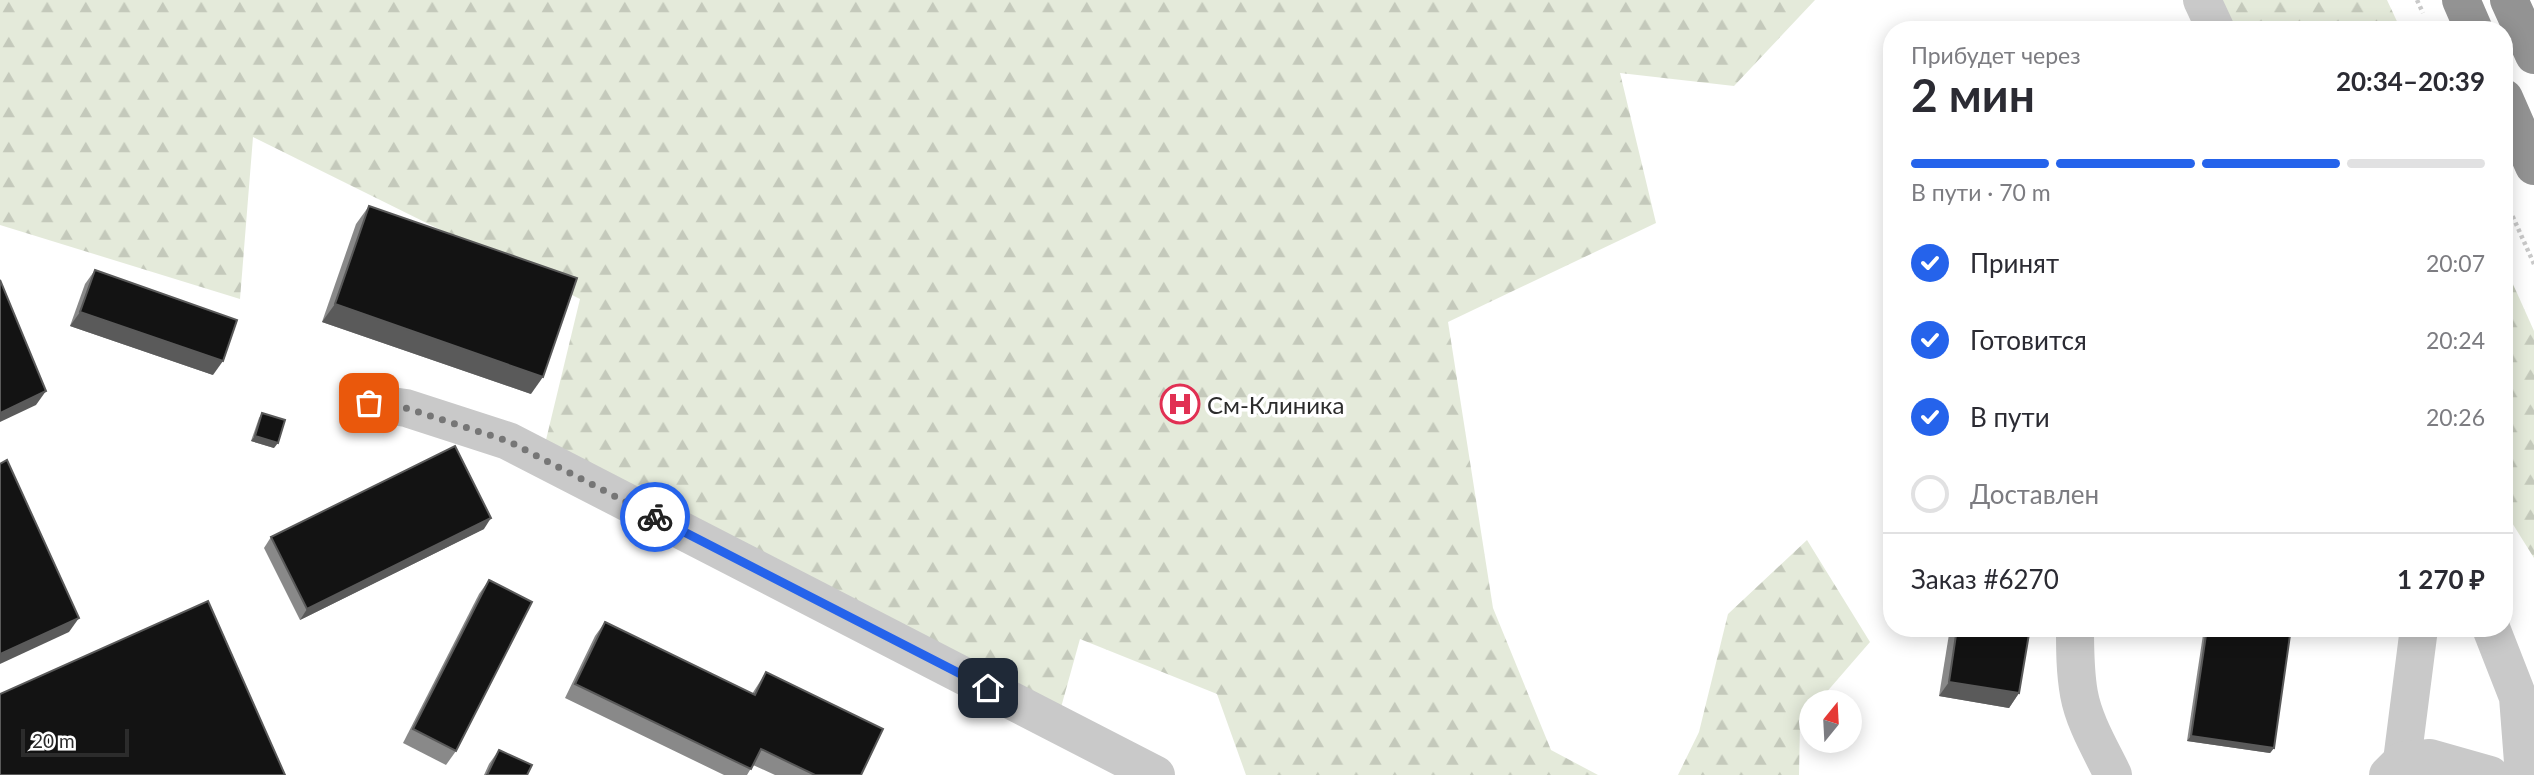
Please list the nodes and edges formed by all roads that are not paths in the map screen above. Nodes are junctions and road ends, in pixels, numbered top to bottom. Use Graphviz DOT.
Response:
graph roads {
  1 [pos="2202,0"];
  2 [pos="2461,0"];
  3 [pos="2509,0"];
  4 [pos="2212,21"];
  5 [pos="2470,21"];
  6 [pos="2534,55"];
  7 [pos="2513,118"];
  8 [pos="2534,166"];
  9 [pos="369,403"];
  10 [pos="2075,637"];
  11 [pos="2417,637"];
  12 [pos="2495,637"];
  13 [pos="2395,768"];
  14 [pos="1156,775"];
  15 [pos="2113,775"];
  16 [pos="2490,775"];
  17 [pos="2524,775"];
  1 -- 4 [label="lane"];
  2 -- 5 [label="highway"];
  3 -- 6 [label="highway"];
  7 -- 8 [label="highway"];
  9 -- 14 [label="lane"];
  10 -- 15 [label="lane"];
  11 -- 13 [label="lane"];
  12 -- 17 [label="lane"];
  13 -- 16 [label="lane"];
}
